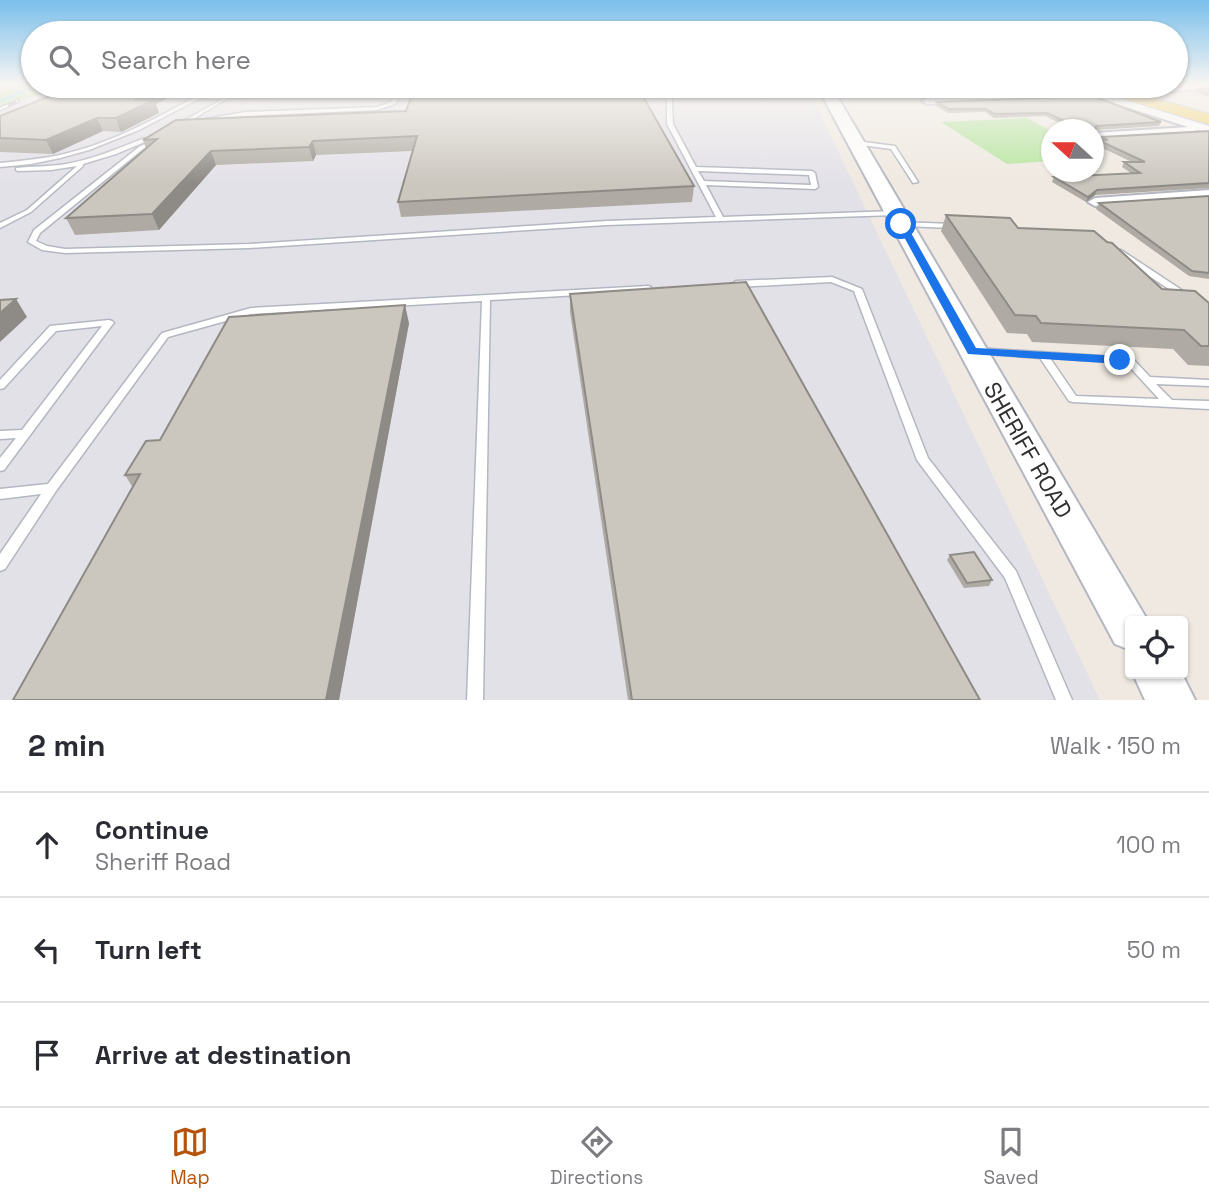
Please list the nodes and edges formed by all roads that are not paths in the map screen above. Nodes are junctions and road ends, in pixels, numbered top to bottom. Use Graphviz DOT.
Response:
graph roads {
  1 [pos="158,118"];
  2 [pos="192,118"];
  3 [pos="220,118"];
  4 [pos="670,118"];
  5 [pos="842,118"];
  6 [pos="1181,118"];
  7 [pos="1207,126"];
  8 [pos="1104,135"];
  9 [pos="856,143"];
  10 [pos="82,164"];
  11 [pos="0,166"];
  12 [pos="695,169"];
  13 [pos="915,182"];
  14 [pos="702,183"];
  15 [pos="1209,194"];
  16 [pos="1095,202"];
  17 [pos="721,219"];
  18 [pos="898,219"];
  19 [pos="0,226"];
  20 [pos="968,227"];
  21 [pos="1111,248"];
  22 [pos="721,285"];
  23 [pos="666,288"];
  24 [pos="486,298"];
  25 [pos="1209,312"];
  26 [pos="972,351"];
  27 [pos="1043,355"];
  28 [pos="1147,380"];
  29 [pos="1209,383"];
  30 [pos="0,386"];
  31 [pos="1168,402"];
  32 [pos="1209,405"];
  33 [pos="25,434"];
  34 [pos="0,435"];
  35 [pos="0,467"];
  36 [pos="52,488"];
  37 [pos="0,494"];
  38 [pos="0,565"];
  39 [pos="1125,620"];
  40 [pos="1159,679"];
  41 [pos="475,700"];
  42 [pos="1063,700"];
  43 [pos="1171,700"];
  1 -- 11 [label="lane"];
  2 -- 10 [label="lane"];
  3 -- 17 [label="lane"];
  4 -- 12 [label="lane"];
  5 -- 9 [label="main road, SHERIFF ROAD"];
  6 -- 7 [label="main road"];
  7 -- 8 [label="street"];
  9 -- 13 [label="lane"];
  9 -- 18 [label="main road, SHERIFF ROAD"];
  10 -- 11 [label="lane"];
  10 -- 19 [label="lane"];
  12 -- 14 [label="lane"];
  12 -- 14 [label="lane"];
  14 -- 17 [label="lane"];
  15 -- 16 [label="street"];
  17 -- 18 [label="lane"];
  18 -- 20 [label="lane"];
  18 -- 26 [label="main road, SHERIFF ROAD"];
  21 -- 25 [label="lane"];
  22 -- 42 [label="lane"];
  23 -- 24 [label="lane"];
  24 -- 36 [label="lane"];
  24 -- 41 [label="lane"];
  26 -- 27 [label="lane"];
  26 -- 39 [label="main road, SHERIFF ROAD"];
  27 -- 28 [label="lane"];
  27 -- 31 [label="lane"];
  28 -- 29 [label="lane"];
  28 -- 31 [label="lane"];
  30 -- 33 [label="lane"];
  31 -- 32 [label="lane"];
  33 -- 34 [label="lane"];
  33 -- 35 [label="lane"];
  36 -- 37 [label="lane"];
  36 -- 38 [label="lane"];
  40 -- 43 [label="main road"];
}
